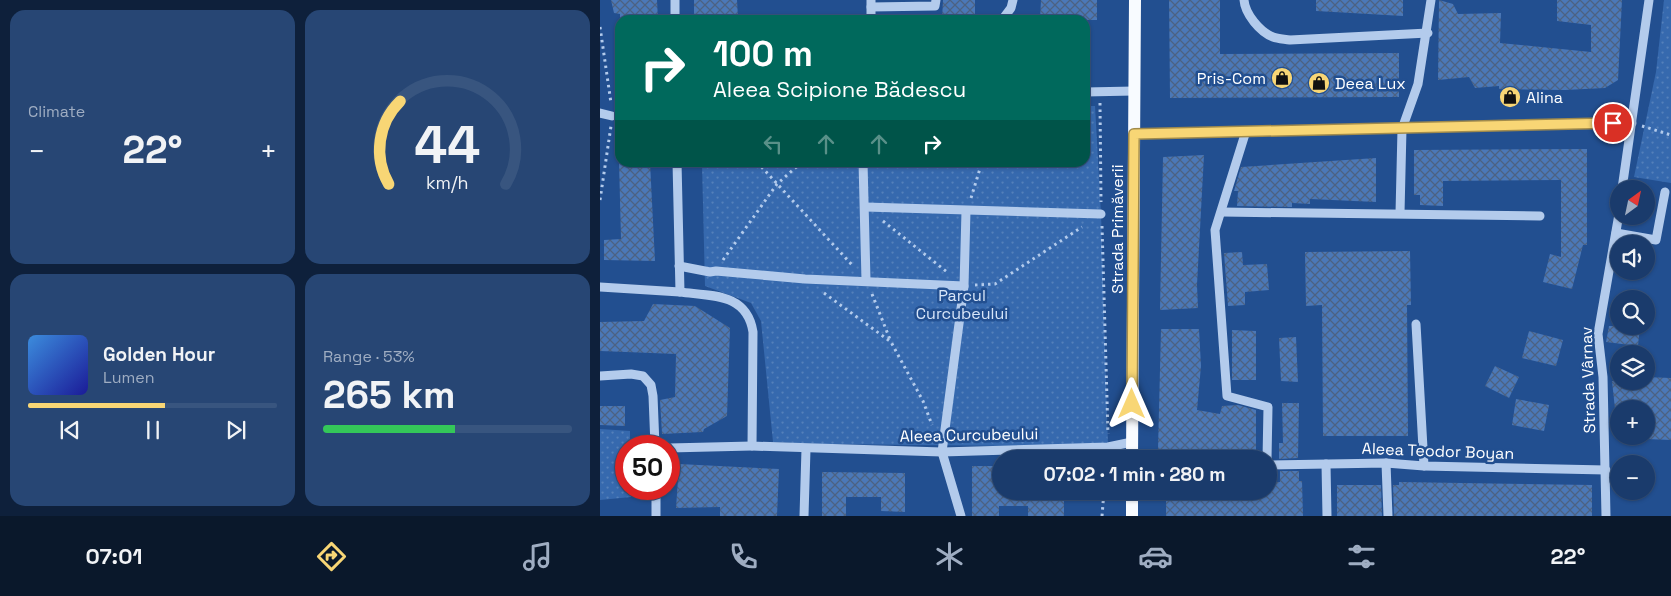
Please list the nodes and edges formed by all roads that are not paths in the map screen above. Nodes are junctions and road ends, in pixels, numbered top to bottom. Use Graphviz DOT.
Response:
graph roads {
  1 [pos="675,0"];
  2 [pos="936,0"];
  3 [pos="1013,0"];
  4 [pos="1135,0"];
  5 [pos="1244,0"];
  6 [pos="1432,0"];
  7 [pos="1649,0"];
  8 [pos="871,4"];
  9 [pos="675,15"];
  10 [pos="1006,15"];
  11 [pos="1428,33"];
  12 [pos="1134,91"];
  13 [pos="1090,92"];
  14 [pos="600,113"];
  15 [pos="612,116"];
  16 [pos="1632,123"];
  17 [pos="1402,129"];
  18 [pos="1246,131"];
  19 [pos="1134,134"];
  20 [pos="677,167"];
  21 [pos="863,167"];
  22 [pos="1623,180"];
  23 [pos="1665,192"];
  24 [pos="865,207"];
  25 [pos="966,211"];
  26 [pos="1222,212"];
  27 [pos="1400,213"];
  28 [pos="1101,214"];
  29 [pos="1540,216"];
  30 [pos="1617,225"];
  31 [pos="1616,233"];
  32 [pos="679,266"];
  33 [pos="866,280"];
  34 [pos="964,286"];
  35 [pos="600,287"];
  36 [pos="680,292"];
  37 [pos="1416,324"];
  38 [pos="600,376"];
  39 [pos="654,435"];
  40 [pos="1132,442"];
  41 [pos="752,446"];
  42 [pos="680,448"];
  43 [pos="806,448"];
  44 [pos="1132,450"];
  45 [pos="1267,450"];
  46 [pos="942,452"];
  47 [pos="1386,463"];
  48 [pos="1326,464"];
  49 [pos="1277,465"];
  50 [pos="1424,466"];
  51 [pos="1606,470"];
  52 [pos="656,500"];
  53 [pos="1132,500"];
  54 [pos="656,516"];
  55 [pos="804,516"];
  56 [pos="961,516"];
  57 [pos="1132,516"];
  58 [pos="1327,516"];
  59 [pos="1388,516"];
  60 [pos="1606,516"];
  1 -- 9 [label="street"];
  2 -- 8 [label="street"];
  3 -- 10 [label="street"];
  4 -- 12 [label="main road, Strada Primăverii"];
  5 -- 11 [label="street"];
  6 -- 11 [label="street"];
  7 -- 16 [label="street"];
  11 -- 17 [label="street"];
  12 -- 13 [label="street"];
  12 -- 19 [label="main road, Strada Primăverii"];
  14 -- 15 [label="street"];
  16 -- 17 [label="street"];
  16 -- 22 [label="street"];
  17 -- 18 [label="street"];
  17 -- 27 [label="street"];
  18 -- 19 [label="street"];
  18 -- 26 [label="street"];
  19 -- 40 [label="main road, Strada Primăverii"];
  20 -- 32 [label="street"];
  21 -- 24 [label="street"];
  23 -- 31 [label="street"];
  24 -- 25 [label="street"];
  24 -- 33 [label="street"];
  25 -- 28 [label="street"];
  25 -- 34 [label="street"];
  26 -- 27 [label="street"];
  26 -- 45 [label="street"];
  27 -- 29 [label="street"];
  30 -- 31 [label="street, Strada Vârnav"];
  31 -- 51 [label="street, Strada Vârnav"];
  32 -- 33 [label="street"];
  32 -- 36 [label="street"];
  33 -- 34 [label="street"];
  34 -- 46 [label="street"];
  35 -- 36 [label="street"];
  36 -- 41 [label="street"];
  37 -- 50 [label="street"];
  38 -- 39 [label="street"];
  40 -- 44 [label="main road, Strada Primăverii"];
  40 -- 46 [label="street, Aleea Curcubeului"];
  41 -- 42 [label="street, Aleea Curcubeului"];
  41 -- 43 [label="street, Aleea Curcubeului"];
  43 -- 46 [label="street, Aleea Curcubeului"];
  43 -- 55 [label="street"];
  46 -- 56 [label="street"];
  47 -- 48 [label="street, Aleea Teodor Boyan"];
  47 -- 50 [label="street, Aleea Teodor Boyan"];
  47 -- 59 [label="street"];
  48 -- 49 [label="street, Aleea Teodor Boyan"];
  48 -- 58 [label="street"];
  50 -- 51 [label="street, Aleea Teodor Boyan"];
  51 -- 60 [label="street, Strada Vârnav"];
  52 -- 54 [label="street"];
  53 -- 57 [label="main road"];
}
